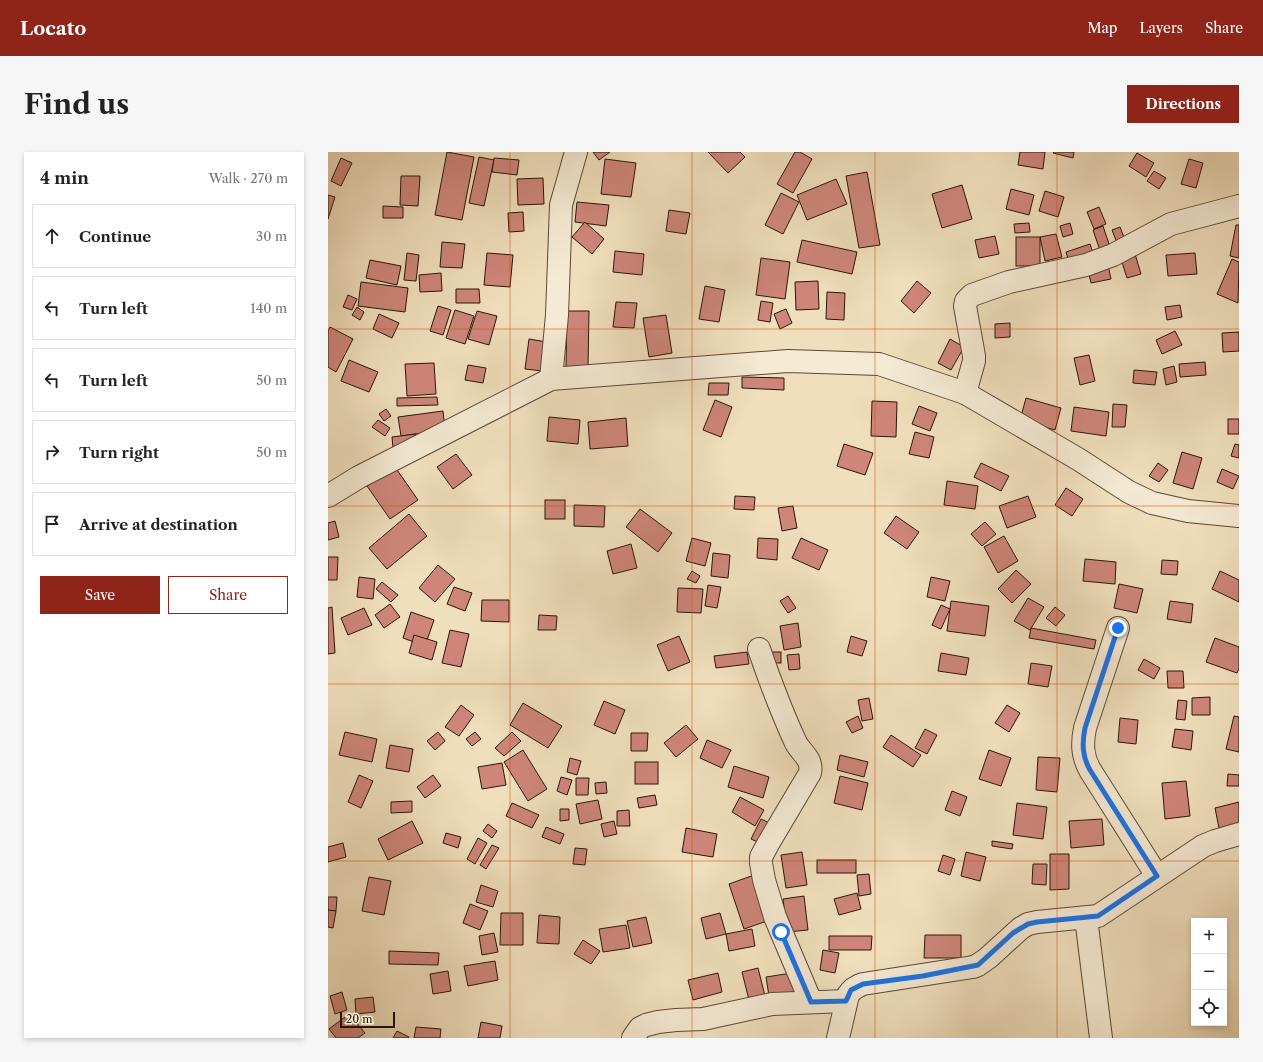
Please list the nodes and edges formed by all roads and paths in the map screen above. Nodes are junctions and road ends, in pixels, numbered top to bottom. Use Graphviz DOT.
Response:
graph roads {
  1 [pos="576,152"];
  2 [pos="1239,206"];
  3 [pos="551,379"];
  4 [pos="965,393"];
  5 [pos="328,496"];
  6 [pos="1239,516"];
  7 [pos="1118,628"];
  8 [pos="759,649"];
  9 [pos="1239,834"];
  10 [pos="1157,876"];
  11 [pos="1086,918"];
  12 [pos="846,1001"];
  13 [pos="811,1002"];
  14 [pos="633,1038"];
  15 [pos="838,1038"];
  16 [pos="1101,1038"];
  1 -- 3 [label="street"];
  2 -- 4 [label="street"];
  3 -- 4 [label="street"];
  3 -- 5 [label="street"];
  4 -- 6 [label="street"];
  7 -- 10 [label="street"];
  8 -- 13 [label="street"];
  9 -- 10 [label="street"];
  10 -- 11 [label="street"];
  11 -- 12 [label="street"];
  11 -- 16 [label="street"];
  12 -- 13 [label="street"];
  12 -- 15 [label="street"];
  13 -- 14 [label="street"];
}
